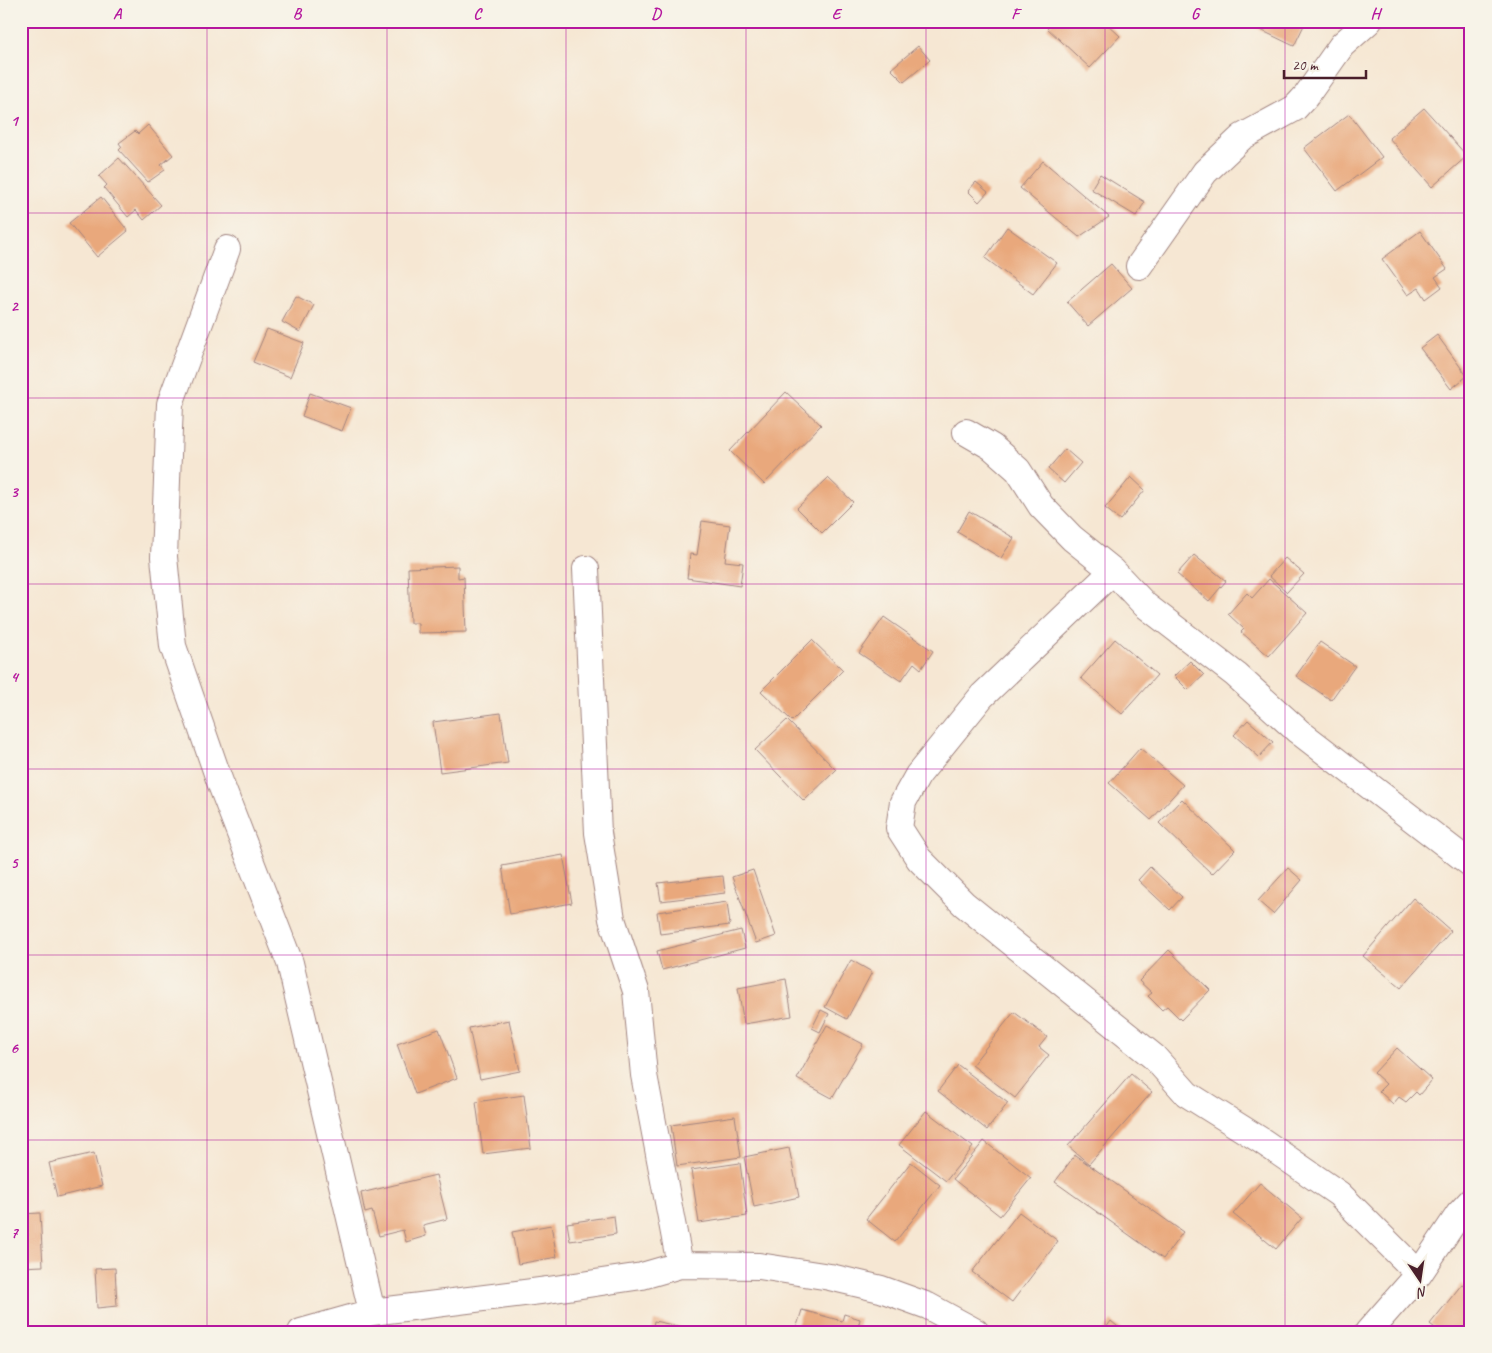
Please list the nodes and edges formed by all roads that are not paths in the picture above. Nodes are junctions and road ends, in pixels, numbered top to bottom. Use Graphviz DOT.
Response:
graph roads {
  1 [pos="1369,21"];
  2 [pos="227,250"];
  3 [pos="1139,266"];
  4 [pos="966,432"];
  5 [pos="586,569"];
  6 [pos="1113,571"];
  7 [pos="1471,864"];
  8 [pos="1471,1201"];
  9 [pos="680,1265"];
  10 [pos="1419,1274"];
  11 [pos="928,1306"];
  12 [pos="372,1312"];
  13 [pos="301,1332"];
  14 [pos="934,1332"];
  15 [pos="976,1332"];
  16 [pos="1368,1332"];
  1 -- 3 [label="street"];
  2 -- 12 [label="street"];
  4 -- 6 [label="street"];
  5 -- 9 [label="street"];
  6 -- 7 [label="street"];
  6 -- 10 [label="street"];
  8 -- 10 [label="street"];
  9 -- 11 [label="street"];
  9 -- 12 [label="street"];
  10 -- 16 [label="street"];
  11 -- 14 [label="street"];
  11 -- 15 [label="street"];
  12 -- 13 [label="street"];
}
